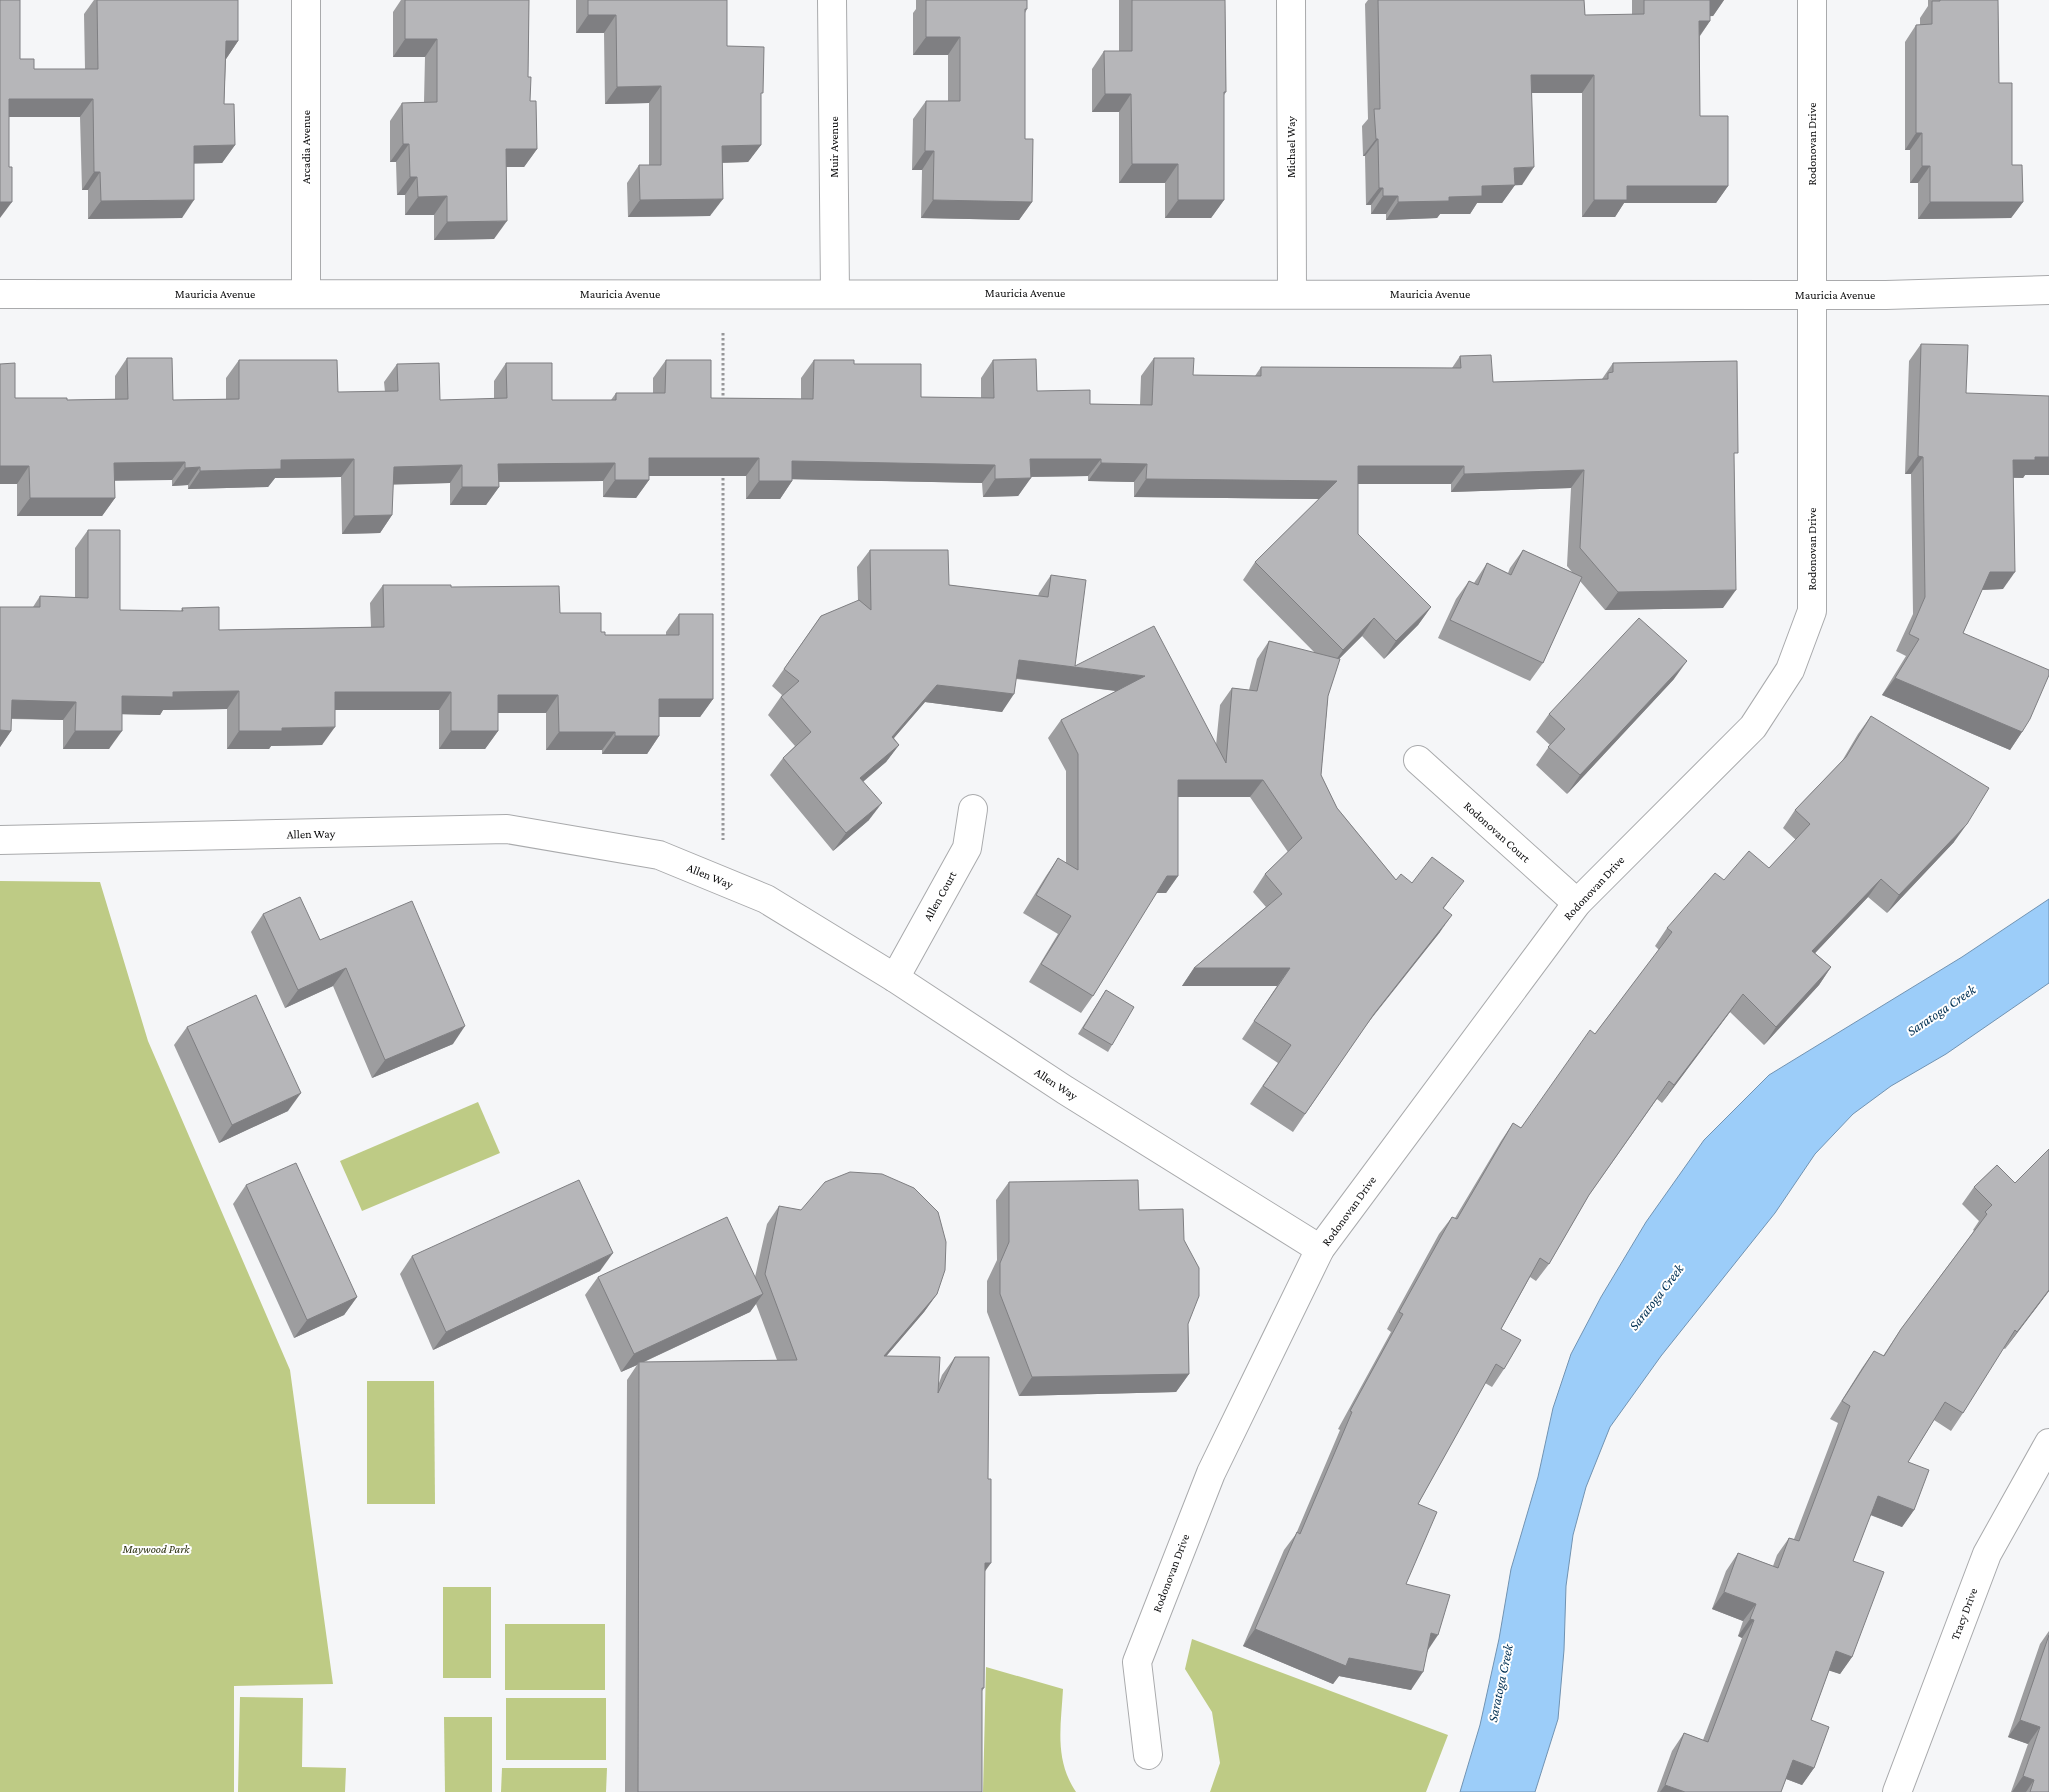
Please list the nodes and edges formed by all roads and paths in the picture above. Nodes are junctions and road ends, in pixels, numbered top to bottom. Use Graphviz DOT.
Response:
graph roads {
  1 [pos="306,0"];
  2 [pos="832,0"];
  3 [pos="1291,0"];
  4 [pos="1812,0"];
  5 [pos="2049,290"];
  6 [pos="835,293"];
  7 [pos="1292,293"];
  8 [pos="0,294"];
  9 [pos="306,294"];
  10 [pos="1813,295"];
  11 [pos="723,332"];
  12 [pos="723,408"];
  13 [pos="723,468"];
  14 [pos="1418,760"];
  15 [pos="973,809"];
  16 [pos="0,840"];
  17 [pos="723,840"];
  18 [pos="1577,903"];
  19 [pos="895,978"];
  20 [pos="1320,1249"];
  21 [pos="2049,1443"];
  22 [pos="1148,1755"];
  23 [pos="1897,1792"];
  1 -- 9 [label="street, Arcadia Avenue"];
  2 -- 6 [label="street, Muir Avenue"];
  3 -- 7 [label="street, Michael Way"];
  4 -- 10 [label="street, Rodonovan Drive"];
  5 -- 10 [label="street, Mauricia Avenue"];
  6 -- 7 [label="street, Mauricia Avenue"];
  6 -- 9 [label="street, Mauricia Avenue"];
  7 -- 10 [label="street, Mauricia Avenue"];
  8 -- 9 [label="street, Mauricia Avenue"];
  10 -- 18 [label="street, Rodonovan Drive"];
  11 -- 12 [label="path"];
  13 -- 17 [label="path"];
  14 -- 18 [label="street, Rodonovan Court"];
  15 -- 19 [label="street, Allen Court"];
  16 -- 19 [label="street, Allen Way"];
  18 -- 20 [label="street, Rodonovan Drive"];
  19 -- 20 [label="street, Allen Way"];
  20 -- 22 [label="street, Rodonovan Drive"];
  21 -- 23 [label="street, Tracy Drive"];
}
